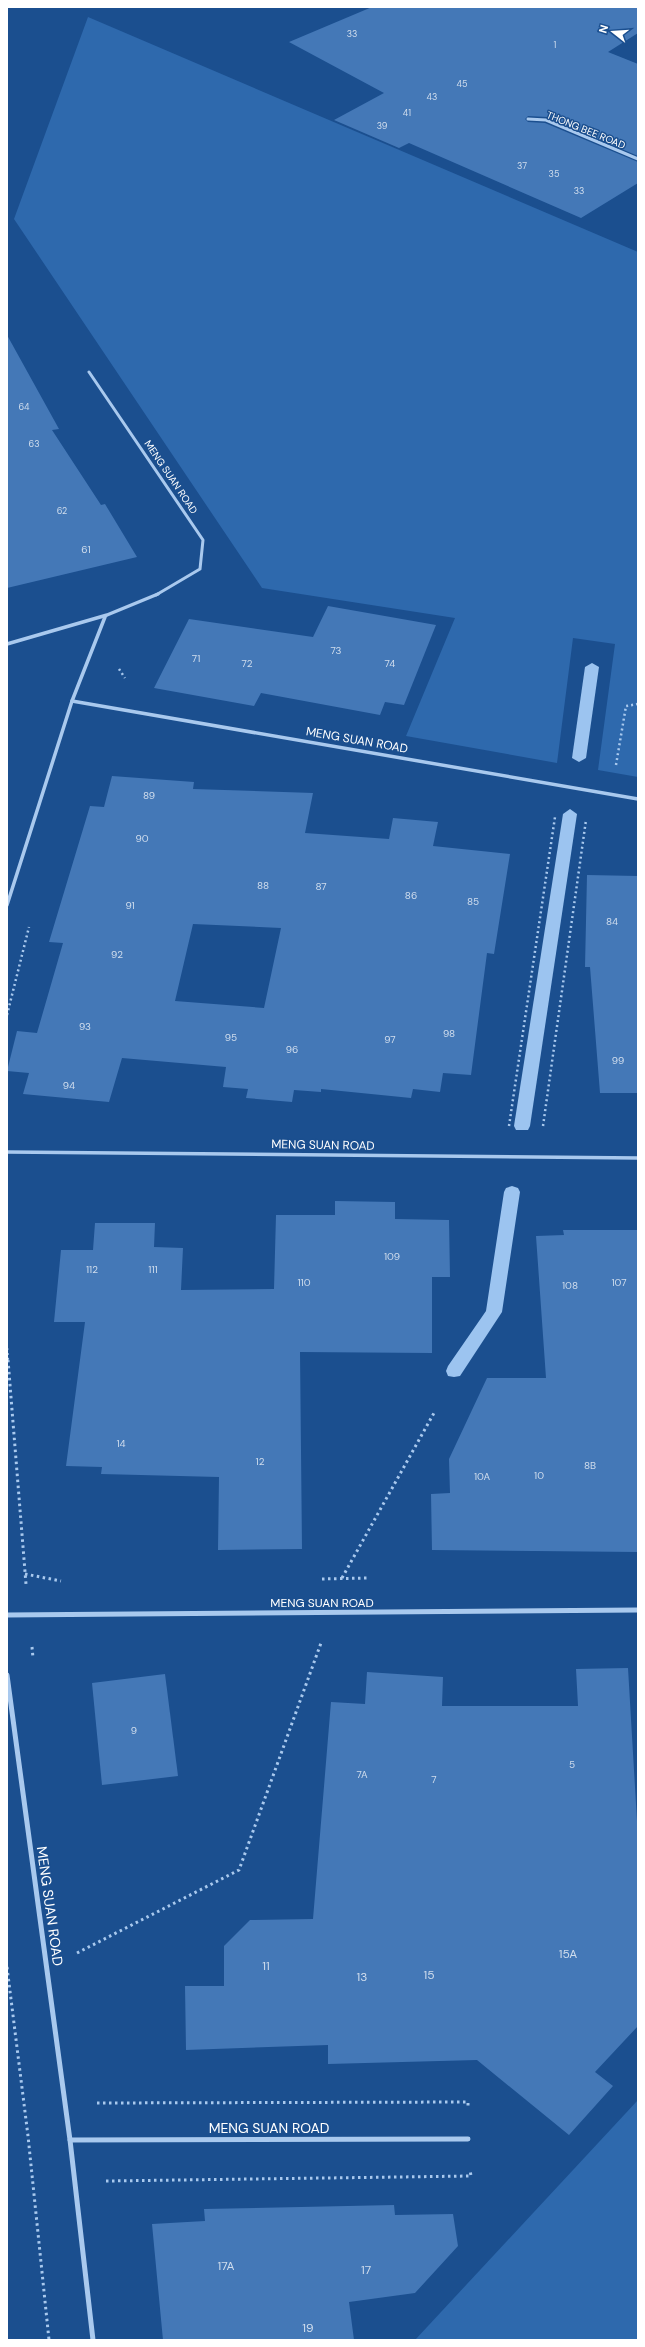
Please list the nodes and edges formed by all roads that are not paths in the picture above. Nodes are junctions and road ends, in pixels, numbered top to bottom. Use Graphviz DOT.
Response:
graph roads {
  1 [pos="528,119"];
  2 [pos="638,159"];
  3 [pos="89,372"];
  4 [pos="105,617"];
  5 [pos="7,644"];
  6 [pos="72,701"];
  7 [pos="638,799"];
  8 [pos="7,905"];
  9 [pos="7,1152"];
  10 [pos="638,1158"];
  11 [pos="638,1610"];
  12 [pos="7,1615"];
  13 [pos="7,1675"];
  14 [pos="468,2139"];
  15 [pos="70,2140"];
  16 [pos="93,2340"];
  1 -- 2 [label="street, THONG BEE ROAD"];
  3 -- 4 [label="street, MENG SUAN ROAD"];
  4 -- 5 [label="street, MENG SUAN ROAD"];
  4 -- 6 [label="street"];
  6 -- 7 [label="street, MENG SUAN ROAD"];
  6 -- 8 [label="street"];
  9 -- 10 [label="street, MENG SUAN ROAD"];
  11 -- 12 [label="street, MENG SUAN ROAD"];
  13 -- 15 [label="street, MENG SUAN ROAD"];
  14 -- 15 [label="street, MENG SUAN ROAD"];
  15 -- 16 [label="street, MENG SUAN ROAD"];
}
